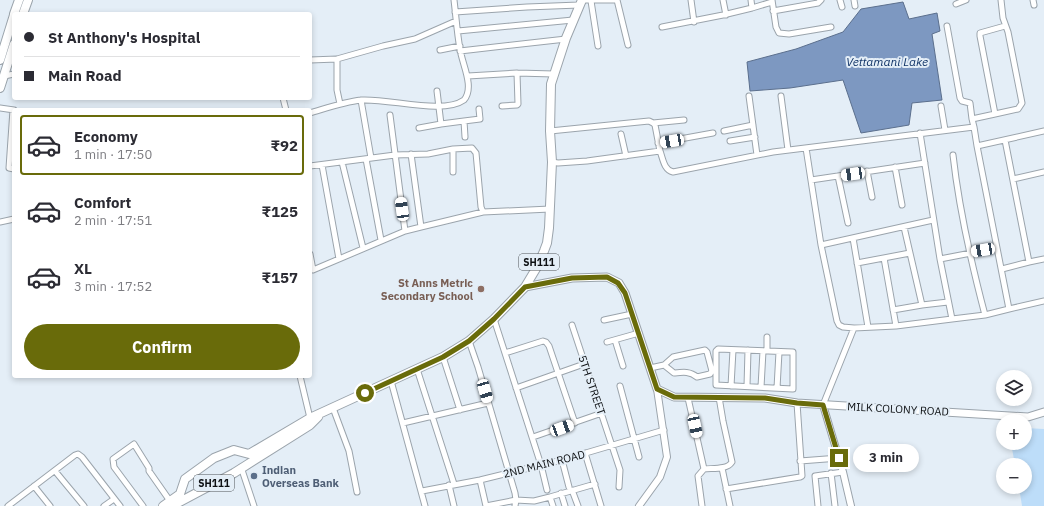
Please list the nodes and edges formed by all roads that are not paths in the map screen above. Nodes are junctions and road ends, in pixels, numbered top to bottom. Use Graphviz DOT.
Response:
graph roads {
  1 [pos="19,0"];
  2 [pos="28,0"];
  3 [pos="454,0"];
  4 [pos="617,0"];
  5 [pos="691,0"];
  6 [pos="723,0"];
  7 [pos="751,0"];
  8 [pos="820,0"];
  9 [pos="840,0"];
  10 [pos="854,0"];
  11 [pos="966,0"];
  12 [pos="1001,0"];
  13 [pos="591,1"];
  14 [pos="772,1"];
  15 [pos="581,2"];
  16 [pos="956,4"];
  17 [pos="855,6"];
  18 [pos="842,7"];
  19 [pos="752,8"];
  20 [pos="773,10"];
  21 [pos="15,12"];
  22 [pos="24,12"];
  23 [pos="455,12"];
  24 [pos="726,15"];
  25 [pos="573,20"];
  26 [pos="12,21"];
  27 [pos="456,21"];
  28 [pos="694,22"];
  29 [pos="947,26"];
  30 [pos="1005,26"];
  31 [pos="662,27"];
  32 [pos="831,27"];
  33 [pos="458,31"];
  34 [pos="566,39"];
  35 [pos="628,45"];
  36 [pos="598,46"];
  37 [pos="460,49"];
  38 [pos="12,50"];
  39 [pos="440,50"];
  40 [pos="337,59"];
  41 [pos="0,60"];
  42 [pos="312,60"];
  43 [pos="517,73"];
  44 [pos="12,74"];
  45 [pos="554,74"];
  46 [pos="4,76"];
  47 [pos="468,76"];
  48 [pos="0,88"];
  49 [pos="437,91"];
  50 [pos="749,96"];
  51 [pos="781,96"];
  52 [pos="361,100"];
  53 [pos="340,104"];
  54 [pos="502,106"];
  55 [pos="941,106"];
  56 [pos="439,107"];
  57 [pos="0,108"];
  58 [pos="479,109"];
  59 [pos="12,110"];
  60 [pos="312,112"];
  61 [pos="995,114"];
  62 [pos="390,115"];
  63 [pos="972,119"];
  64 [pos="684,120"];
  65 [pos="464,121"];
  66 [pos="654,123"];
  67 [pos="12,124"];
  68 [pos="441,124"];
  69 [pos="753,125"];
  70 [pos="974,127"];
  71 [pos="419,128"];
  72 [pos="945,130"];
  73 [pos="550,131"];
  74 [pos="724,131"];
  75 [pos="1044,131"];
  76 [pos="713,133"];
  77 [pos="920,133"];
  78 [pos="621,134"];
  79 [pos="466,137"];
  80 [pos="755,137"];
  81 [pos="1005,140"];
  82 [pos="730,141"];
  83 [pos="658,143"];
  84 [pos="977,146"];
  85 [pos="806,148"];
  86 [pos="453,149"];
  87 [pos="788,150"];
  88 [pos="660,151"];
  89 [pos="411,154"];
  90 [pos="395,155"];
  91 [pos="757,155"];
  92 [pos="953,155"];
  93 [pos="626,156"];
  94 [pos="368,159"];
  95 [pos="342,162"];
  96 [pos="552,162"];
  97 [pos="925,163"];
  98 [pos="322,165"];
  99 [pos="312,166"];
  100 [pos="895,167"];
  101 [pos="12,169"];
  102 [pos="867,171"];
  103 [pos="453,172"];
  104 [pos="1044,172"];
  105 [pos="838,176"];
  106 [pos="1013,179"];
  107 [pos="811,180"];
  108 [pos="872,197"];
  109 [pos="902,204"];
  110 [pos="550,209"];
  111 [pos="483,212"];
  112 [pos="12,219"];
  113 [pos="933,220"];
  114 [pos="0,222"];
  115 [pos="848,223"];
  116 [pos="421,227"];
  117 [pos="904,227"];
  118 [pos="405,231"];
  119 [pos="853,238"];
  120 [pos="381,240"];
  121 [pos="821,245"];
  122 [pos="363,248"];
  123 [pos="997,248"];
  124 [pos="910,253"];
  125 [pos="969,253"];
  126 [pos="884,258"];
  127 [pos="339,259"];
  128 [pos="1044,259"];
  129 [pos="940,260"];
  130 [pos="1029,262"];
  131 [pos="857,263"];
  132 [pos="1002,269"];
  133 [pos="312,271"];
  134 [pos="525,287"];
  135 [pos="1044,301"];
  136 [pos="948,302"];
  137 [pos="922,305"];
  138 [pos="1010,309"];
  139 [pos="893,310"];
  140 [pos="632,314"];
  141 [pos="985,315"];
  142 [pos="494,319"];
  143 [pos="952,319"];
  144 [pos="604,320"];
  145 [pos="572,325"];
  146 [pos="896,326"];
  147 [pos="868,327"];
  148 [pos="854,328"];
  149 [pos="639,333"];
  150 [pos="767,337"];
  151 [pos="615,340"];
  152 [pos="469,341"];
  153 [pos="607,342"];
  154 [pos="733,350"];
  155 [pos="748,350"];
  156 [pos="765,351"];
  157 [pos="778,352"];
  158 [pos="505,353"];
  159 [pos="443,357"];
  160 [pos="584,364"];
  161 [pos="664,365"];
  162 [pos="623,366"];
  163 [pos="650,368"];
  164 [pos="417,369"];
  165 [pos="558,373"];
  166 [pos="300,378"];
  167 [pos="391,381"];
  168 [pos="620,386"];
  169 [pos="731,386"];
  170 [pos="747,386"];
  171 [pos="754,387"];
  172 [pos="763,387"];
  173 [pos="516,388"];
  174 [pos="777,388"];
  175 [pos="657,389"];
  176 [pos="719,397"];
  177 [pos="688,398"];
  178 [pos="754,398"];
  179 [pos="765,398"];
  180 [pos="488,403"];
  181 [pos="797,403"];
  182 [pos="823,405"];
  183 [pos="333,408"];
  184 [pos="460,410"];
  185 [pos="1044,412"];
  186 [pos="322,413"];
  187 [pos="602,413"];
  188 [pos="432,417"];
  189 [pos="310,418"];
  190 [pos="403,423"];
  191 [pos="575,423"];
  192 [pos="664,430"];
  193 [pos="533,437"];
  194 [pos="635,439"];
  195 [pos="612,445"];
  196 [pos="585,453"];
  197 [pos="639,457"];
  198 [pos="839,458"];
  199 [pos="562,460"];
  200 [pos="800,461"];
  201 [pos="245,465"];
  202 [pos="542,465"];
  203 [pos="722,468"];
  204 [pos="704,469"];
  205 [pos="55,471"];
  206 [pos="843,472"];
  207 [pos="509,473"];
  208 [pos="831,473"];
  209 [pos="480,480"];
  210 [pos="595,484"];
  211 [pos="451,485"];
  212 [pos="34,486"];
  213 [pos="619,487"];
  214 [pos="570,489"];
  215 [pos="726,489"];
  216 [pos="547,490"];
  217 [pos="422,491"];
  218 [pos="357,492"];
  219 [pos="561,493"];
  220 [pos="550,497"];
  221 [pos="114,499"];
  222 [pos="178,502"];
  223 [pos="516,503"];
  224 [pos="12,505"];
  225 [pos="50,506"];
  226 [pos="84,506"];
  227 [pos="104,506"];
  228 [pos="120,506"];
  229 [pos="143,506"];
  230 [pos="162,506"];
  231 [pos="254,506"];
  232 [pos="425,506"];
  233 [pos="454,506"];
  234 [pos="489,506"];
  235 [pos="553,506"];
  236 [pos="565,506"];
  237 [pos="578,506"];
  238 [pos="601,506"];
  239 [pos="639,506"];
  240 [pos="702,506"];
  241 [pos="730,506"];
  242 [pos="818,506"];
  243 [pos="835,506"];
  244 [pos="851,506"];
  1 -- 21 [label="main road"];
  2 -- 22 [label="main road"];
  3 -- 23 [label="street"];
  4 -- 13 [label="street"];
  4 -- 35 [label="street"];
  5 -- 28 [label="street"];
  6 -- 24 [label="street"];
  7 -- 19 [label="street"];
  8 -- 20 [label="street"];
  9 -- 18 [label="street"];
  10 -- 17 [label="street"];
  11 -- 16 [label="street"];
  12 -- 30 [label="street"];
  13 -- 15 [label="street"];
  13 -- 36 [label="street"];
  14 -- 19 [label="street"];
  14 -- 20 [label="street"];
  15 -- 23 [label="street"];
  15 -- 25 [label="main road, SH111"];
  19 -- 24 [label="street"];
  20 -- 32 [label="street"];
  23 -- 27 [label="street"];
  24 -- 28 [label="street"];
  25 -- 33 [label="street"];
  25 -- 34 [label="main road, SH111"];
  26 -- 41 [label="main road"];
  27 -- 33 [label="street"];
  27 -- 40 [label="street"];
  28 -- 31 [label="street"];
  29 -- 63 [label="street"];
  30 -- 61 [label="street"];
  30 -- 61 [label="street"];
  33 -- 37 [label="street"];
  34 -- 37 [label="street"];
  34 -- 45 [label="main road, SH111"];
  37 -- 39 [label="street"];
  37 -- 47 [label="street"];
  38 -- 46 [label="main road"];
  40 -- 42 [label="street"];
  40 -- 53 [label="street"];
  43 -- 45 [label="street"];
  43 -- 47 [label="street"];
  43 -- 54 [label="street"];
  44 -- 46 [label="street"];
  45 -- 73 [label="main road, SH111"];
  46 -- 48 [label="main road"];
  47 -- 56 [label="street"];
  49 -- 56 [label="street"];
  50 -- 69 [label="street"];
  51 -- 87 [label="street"];
  52 -- 53 [label="street"];
  52 -- 56 [label="street"];
  52 -- 94 [label="street"];
  53 -- 60 [label="street"];
  55 -- 72 [label="street"];
  56 -- 68 [label="street"];
  57 -- 59 [label="street"];
  58 -- 65 [label="street"];
  61 -- 63 [label="street"];
  62 -- 90 [label="street"];
  63 -- 70 [label="street"];
  64 -- 66 [label="street"];
  65 -- 68 [label="street"];
  65 -- 79 [label="street"];
  66 -- 73 [label="street"];
  66 -- 83 [label="street"];
  67 -- 101 [label="street"];
  68 -- 71 [label="street"];
  69 -- 74 [label="street"];
  69 -- 80 [label="street"];
  70 -- 72 [label="street"];
  70 -- 84 [label="street"];
  72 -- 77 [label="street"];
  73 -- 96 [label="main road, SH111"];
  75 -- 81 [label="street"];
  76 -- 83 [label="street"];
  77 -- 85 [label="street"];
  77 -- 97 [label="street"];
  78 -- 93 [label="street"];
  80 -- 82 [label="street"];
  80 -- 91 [label="street"];
  81 -- 84 [label="street"];
  81 -- 106 [label="street"];
  83 -- 88 [label="street"];
  84 -- 123 [label="street"];
  85 -- 87 [label="street"];
  85 -- 107 [label="street"];
  86 -- 89 [label="street"];
  86 -- 103 [label="street"];
  86 -- 111 [label="street"];
  87 -- 91 [label="street"];
  88 -- 91 [label="street"];
  88 -- 93 [label="street"];
  89 -- 90 [label="street"];
  89 -- 116 [label="street"];
  90 -- 94 [label="street"];
  90 -- 118 [label="street"];
  92 -- 125 [label="street"];
  93 -- 96 [label="street"];
  94 -- 95 [label="street"];
  94 -- 120 [label="street"];
  95 -- 98 [label="street"];
  95 -- 122 [label="street"];
  96 -- 110 [label="main road, SH111"];
  97 -- 100 [label="street"];
  97 -- 113 [label="street"];
  98 -- 99 [label="street"];
  98 -- 127 [label="street"];
  100 -- 102 [label="street"];
  100 -- 109 [label="street"];
  102 -- 105 [label="street"];
  102 -- 108 [label="street"];
  104 -- 106 [label="street"];
  105 -- 107 [label="street"];
  105 -- 115 [label="street"];
  106 -- 130 [label="street"];
  107 -- 121 [label="street"];
  110 -- 111 [label="street"];
  110 -- 134 [label="main road, SH111"];
  111 -- 116 [label="street"];
  112 -- 114 [label="street"];
  113 -- 117 [label="street"];
  113 -- 129 [label="street"];
  116 -- 118 [label="street"];
  117 -- 119 [label="street"];
  117 -- 124 [label="street"];
  118 -- 120 [label="street"];
  119 -- 121 [label="street"];
  119 -- 131 [label="street"];
  120 -- 122 [label="street"];
  121 -- 148 [label="street"];
  122 -- 127 [label="street"];
  123 -- 125 [label="street"];
  123 -- 132 [label="street"];
  124 -- 126 [label="street"];
  124 -- 137 [label="street"];
  125 -- 129 [label="street"];
  125 -- 141 [label="street"];
  126 -- 131 [label="street"];
  126 -- 139 [label="street"];
  127 -- 133 [label="street"];
  128 -- 130 [label="street"];
  129 -- 136 [label="street"];
  130 -- 132 [label="street"];
  131 -- 147 [label="street"];
  132 -- 138 [label="street"];
  134 -- 140 [label="main road"];
  134 -- 142 [label="main road, SH111"];
  135 -- 138 [label="street"];
  136 -- 137 [label="street"];
  136 -- 143 [label="street"];
  137 -- 139 [label="street"];
  138 -- 141 [label="street"];
  139 -- 146 [label="street"];
  140 -- 144 [label="street"];
  140 -- 149 [label="main road"];
  141 -- 143 [label="street"];
  142 -- 152 [label="main road, SH111"];
  142 -- 158 [label="street"];
  143 -- 146 [label="street"];
  145 -- 160 [label="street, 5TH STREET"];
  146 -- 147 [label="street"];
  147 -- 148 [label="street"];
  148 -- 182 [label="street"];
  149 -- 151 [label="street"];
  149 -- 163 [label="main road"];
  150 -- 156 [label="street"];
  151 -- 153 [label="street"];
  151 -- 162 [label="street"];
  152 -- 159 [label="main road, SH111"];
  152 -- 180 [label="street"];
  154 -- 155 [label="street"];
  154 -- 169 [label="street"];
  154 -- 169 [label="street"];
  155 -- 156 [label="street"];
  155 -- 170 [label="street"];
  156 -- 157 [label="street"];
  156 -- 172 [label="street"];
  157 -- 174 [label="street"];
  157 -- 174 [label="street"];
  158 -- 165 [label="street"];
  158 -- 173 [label="street"];
  159 -- 164 [label="main road, SH111"];
  159 -- 184 [label="street"];
  160 -- 165 [label="street"];
  160 -- 187 [label="street, 5TH STREET"];
  161 -- 161 [label="street"];
  161 -- 163 [label="street"];
  163 -- 175 [label="main road"];
  164 -- 167 [label="main road, SH111"];
  164 -- 188 [label="street"];
  165 -- 173 [label="street"];
  165 -- 191 [label="street"];
  166 -- 189 [label="street"];
  167 -- 183 [label="main road, SH111"];
  167 -- 190 [label="street"];
  168 -- 194 [label="street"];
  169 -- 170 [label="street"];
  170 -- 171 [label="street"];
  171 -- 172 [label="street"];
  171 -- 178 [label="street"];
  172 -- 174 [label="street"];
  172 -- 179 [label="street"];
  173 -- 193 [label="street"];
  175 -- 177 [label="main road, MILK COLONY ROAD"];
  175 -- 192 [label="street"];
  176 -- 177 [label="main road, MILK COLONY ROAD"];
  176 -- 178 [label="main road, MILK COLONY ROAD"];
  176 -- 203 [label="street"];
  177 -- 204 [label="street"];
  178 -- 179 [label="main road, MILK COLONY ROAD"];
  179 -- 181 [label="main road, MILK COLONY ROAD"];
  180 -- 184 [label="street"];
  180 -- 207 [label="street"];
  181 -- 182 [label="main road, MILK COLONY ROAD"];
  181 -- 200 [label="street"];
  182 -- 185 [label="main road, MILK COLONY ROAD"];
  182 -- 198 [label="street"];
  183 -- 186 [label="main road, SH111"];
  183 -- 218 [label="street"];
  184 -- 188 [label="street"];
  186 -- 189 [label="main road, SH111"];
  186 -- 201 [label="main road, SH111"];
  187 -- 191 [label="street"];
  187 -- 195 [label="street, 5TH STREET"];
  188 -- 190 [label="street"];
  188 -- 211 [label="street"];
  189 -- 222 [label="main road, SH111"];
  190 -- 217 [label="street"];
  191 -- 193 [label="street"];
  192 -- 194 [label="street, 2ND MAIN ROAD"];
  192 -- 239 [label="street"];
  193 -- 202 [label="street"];
  194 -- 195 [label="street, 2ND MAIN ROAD"];
  194 -- 197 [label="street"];
  195 -- 196 [label="street, 2ND MAIN ROAD"];
  195 -- 213 [label="street, 5TH STREET"];
  196 -- 199 [label="street, 2ND MAIN ROAD"];
  196 -- 210 [label="street"];
  198 -- 200 [label="street"];
  198 -- 206 [label="street"];
  199 -- 202 [label="street, 2ND MAIN ROAD"];
  199 -- 214 [label="street"];
  200 -- 215 [label="street"];
  201 -- 222 [label="main road, SH111"];
  201 -- 231 [label="street"];
  202 -- 207 [label="street, 2ND MAIN ROAD"];
  202 -- 216 [label="street"];
  203 -- 204 [label="street"];
  203 -- 215 [label="street"];
  204 -- 240 [label="street"];
  205 -- 212 [label="street"];
  205 -- 221 [label="street"];
  205 -- 226 [label="street"];
  206 -- 208 [label="street"];
  206 -- 244 [label="street"];
  207 -- 209 [label="street, 2ND MAIN ROAD"];
  207 -- 223 [label="street"];
  208 -- 242 [label="street"];
  208 -- 243 [label="street"];
  209 -- 211 [label="street, 2ND MAIN ROAD"];
  209 -- 234 [label="street"];
  210 -- 214 [label="street"];
  210 -- 238 [label="street"];
  211 -- 217 [label="street, 2ND MAIN ROAD"];
  211 -- 233 [label="street"];
  212 -- 224 [label="street"];
  212 -- 225 [label="street"];
  214 -- 219 [label="street"];
  214 -- 237 [label="street"];
  215 -- 241 [label="street"];
  217 -- 232 [label="street"];
  219 -- 220 [label="street"];
  219 -- 236 [label="street"];
  220 -- 223 [label="street"];
  220 -- 235 [label="street"];
  221 -- 227 [label="street"];
  221 -- 228 [label="street"];
  222 -- 229 [label="street"];
  222 -- 230 [label="main road, SH111"];
  223 -- 234 [label="street"];
}
